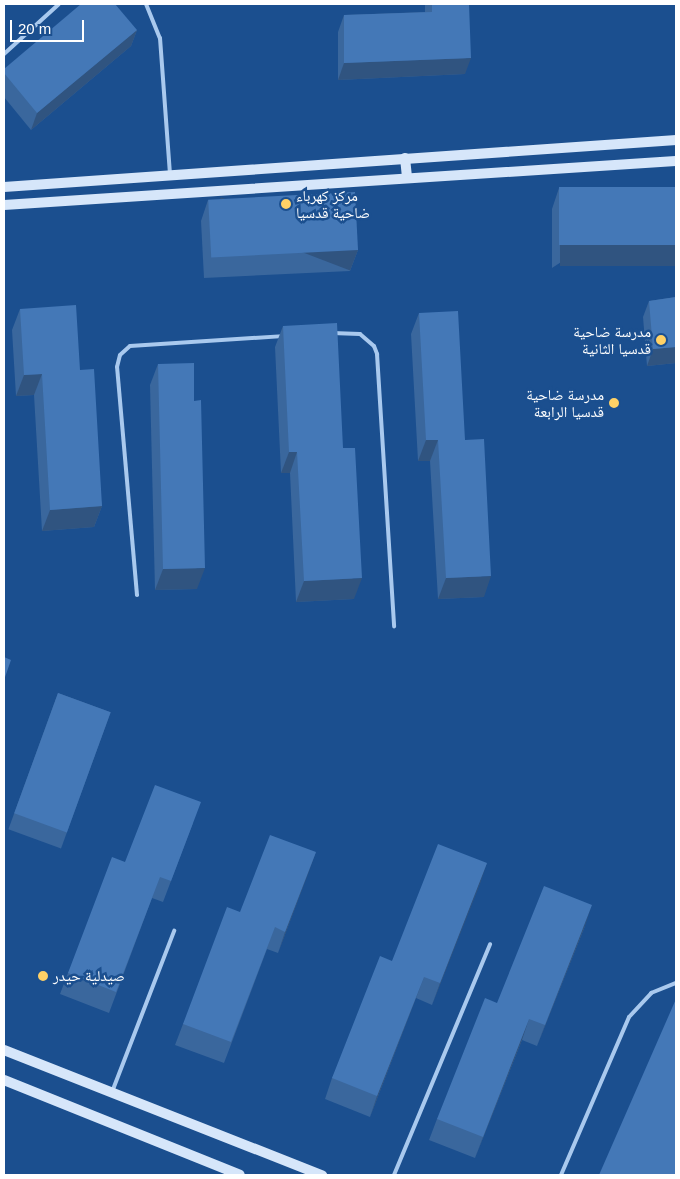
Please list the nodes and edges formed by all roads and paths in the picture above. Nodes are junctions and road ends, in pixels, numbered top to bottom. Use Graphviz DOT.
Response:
graph roads {
  1 [pos="59,4"];
  2 [pos="146,4"];
  3 [pos="4,54"];
  4 [pos="676,140"];
  5 [pos="405,158"];
  6 [pos="676,160"];
  7 [pos="170,174"];
  8 [pos="407,178"];
  9 [pos="18,186"];
  10 [pos="4,187"];
  11 [pos="172,192"];
  12 [pos="20,203"];
  13 [pos="4,205"];
  14 [pos="322,333"];
  15 [pos="294,335"];
  16 [pos="137,596"];
  17 [pos="394,626"];
  18 [pos="174,931"];
  19 [pos="490,944"];
  20 [pos="676,983"];
  21 [pos="4,1050"];
  22 [pos="4,1080"];
  23 [pos="112,1093"];
  24 [pos="240,1175"];
  25 [pos="322,1175"];
  26 [pos="394,1175"];
  27 [pos="561,1175"];
  1 -- 3 [label="lane"];
  2 -- 7 [label="lane"];
  4 -- 5 [label="street"];
  5 -- 7 [label="street"];
  5 -- 8 [label="street"];
  6 -- 8 [label="street"];
  7 -- 9 [label="street"];
  7 -- 11 [label="street"];
  8 -- 11 [label="street"];
  9 -- 10 [label="street"];
  9 -- 12 [label="street"];
  11 -- 12 [label="street"];
  12 -- 13 [label="street"];
  14 -- 17 [label="lane"];
  15 -- 16 [label="lane"];
  18 -- 23 [label="lane"];
  19 -- 26 [label="lane"];
  20 -- 27 [label="lane"];
  21 -- 23 [label="street"];
  22 -- 24 [label="street"];
  23 -- 25 [label="street"];
}
